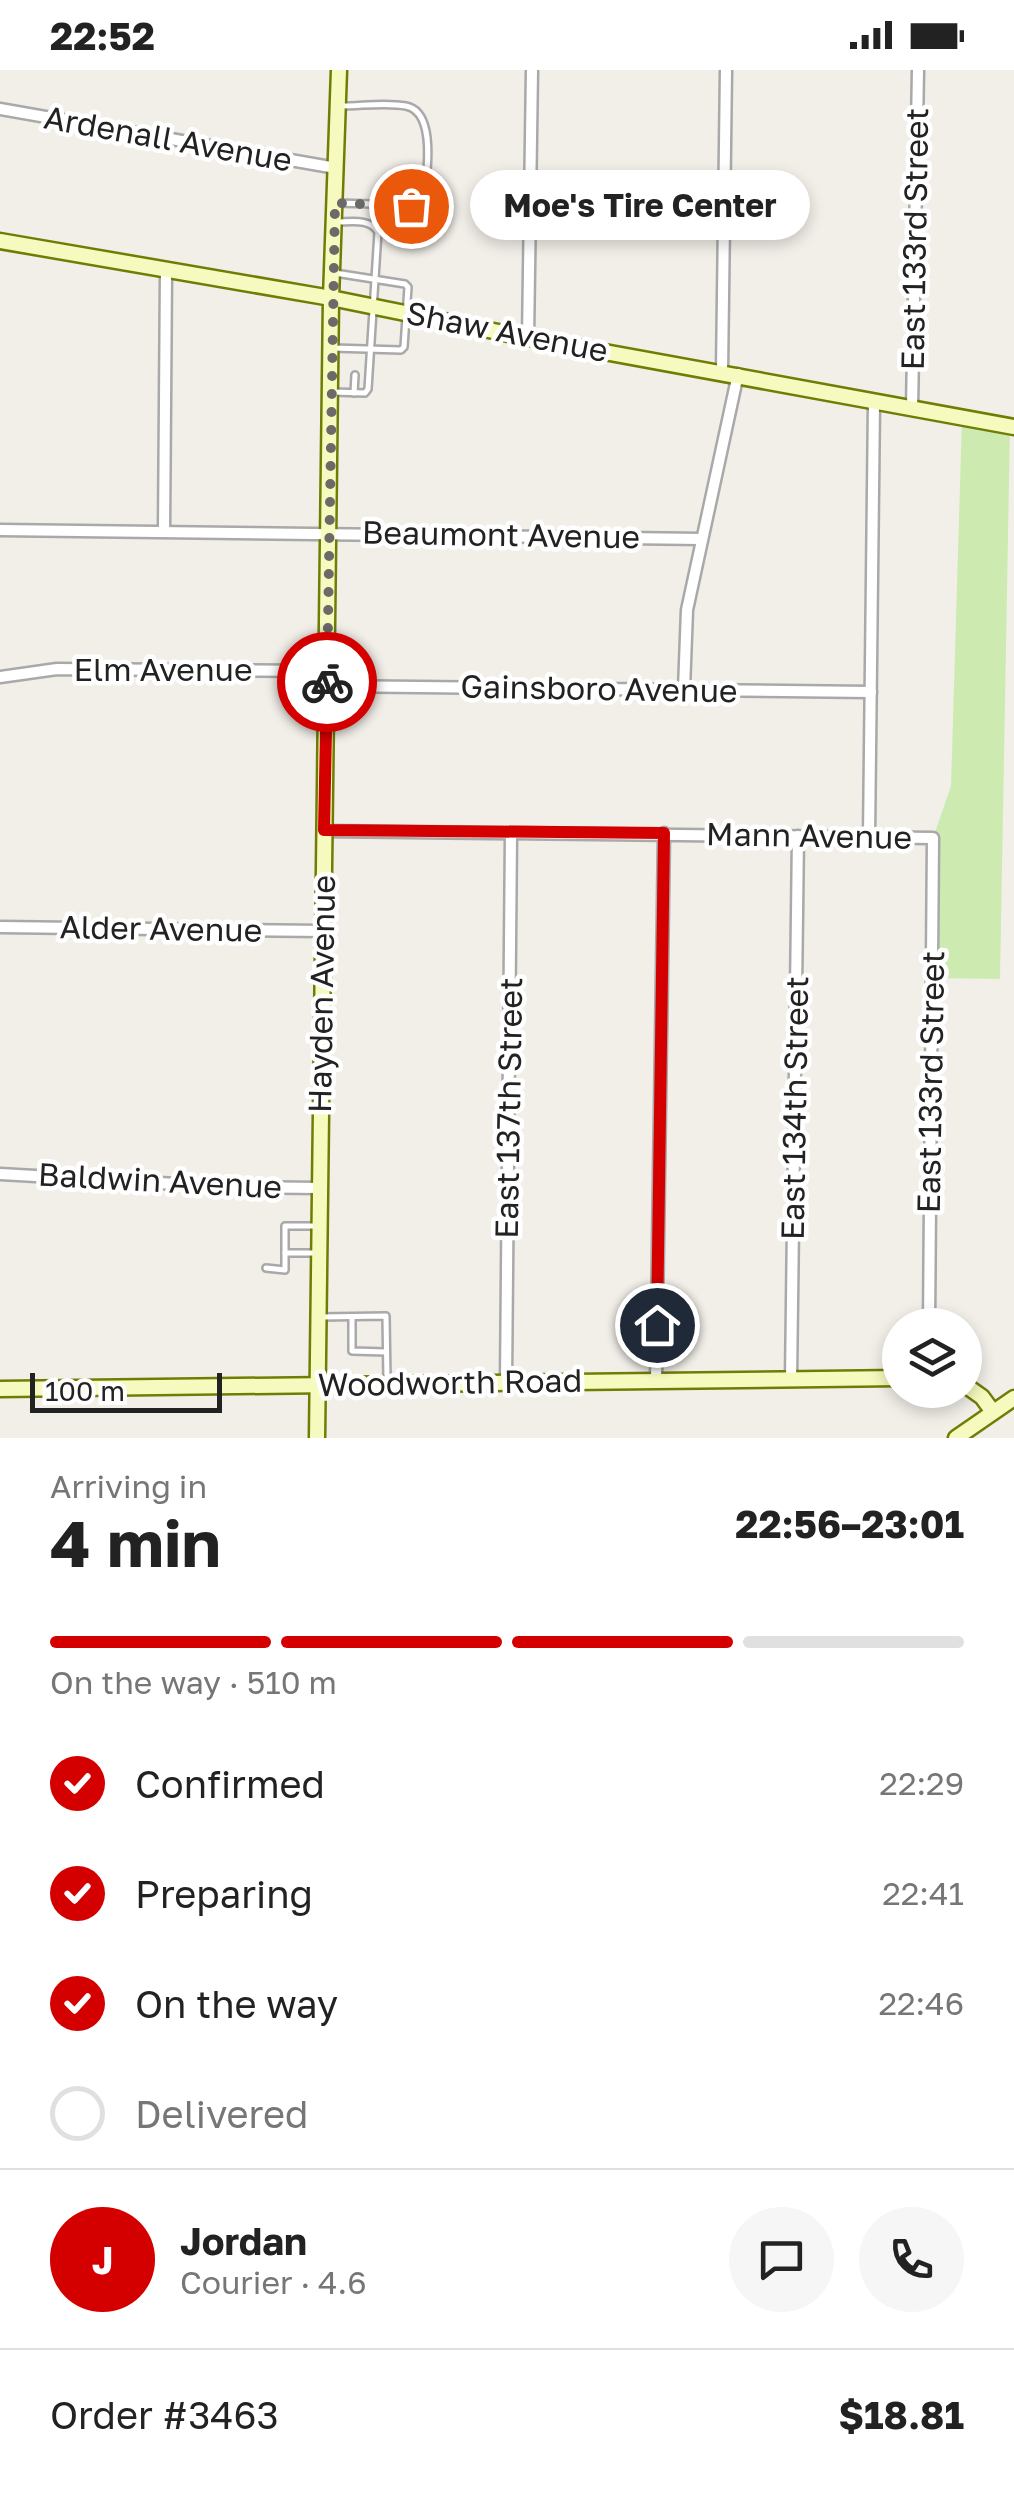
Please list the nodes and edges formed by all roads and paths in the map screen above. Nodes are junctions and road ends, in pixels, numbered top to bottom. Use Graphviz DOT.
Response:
graph roads {
  1 [pos="338,70"];
  2 [pos="532,70"];
  3 [pos="726,70"];
  4 [pos="918,70"];
  5 [pos="338,106"];
  6 [pos="0,109"];
  7 [pos="336,168"];
  8 [pos="335,203"];
  9 [pos="334,222"];
  10 [pos="0,240"];
  11 [pos="166,272"];
  12 [pos="332,272"];
  13 [pos="374,278"];
  14 [pos="331,298"];
  15 [pos="372,306"];
  16 [pos="406,314"];
  17 [pos="396,337"];
  18 [pos="405,338"];
  19 [pos="528,338"];
  20 [pos="330,348"];
  21 [pos="370,349"];
  22 [pos="730,373"];
  23 [pos="355,375"];
  24 [pos="330,392"];
  25 [pos="354,392"];
  26 [pos="874,403"];
  27 [pos="912,409"];
  28 [pos="1014,427"];
  29 [pos="0,530"];
  30 [pos="164,531"];
  31 [pos="328,532"];
  32 [pos="702,539"];
  33 [pos="0,676"];
  34 [pos="327,678"];
  35 [pos="684,689"];
  36 [pos="871,692"];
  37 [pos="324,830"];
  38 [pos="664,833"];
  39 [pos="511,834"];
  40 [pos="798,836"];
  41 [pos="869,837"];
  42 [pos="933,838"];
  43 [pos="0,927"];
  44 [pos="323,931"];
  45 [pos="0,1174"];
  46 [pos="320,1188"];
  47 [pos="320,1226"];
  48 [pos="285,1253"];
  49 [pos="320,1253"];
  50 [pos="266,1268"];
  51 [pos="928,1308"];
  52 [pos="352,1316"];
  53 [pos="319,1317"];
  54 [pos="386,1352"];
  55 [pos="882,1378"];
  56 [pos="791,1380"];
  57 [pos="506,1382"];
  58 [pos="656,1382"];
  59 [pos="387,1383"];
  60 [pos="317,1384"];
  61 [pos="0,1390"];
  62 [pos="982,1397"];
  63 [pos="1014,1398"];
  64 [pos="993,1412"];
  65 [pos="317,1438"];
  66 [pos="956,1438"];
  1 -- 5 [label="street, Hayden Avenue"];
  2 -- 19 [label="street"];
  3 -- 22 [label="street"];
  4 -- 27 [label="street, East 133rd Street"];
  5 -- 7 [label="street, Hayden Avenue"];
  5 -- 8 [label="lane"];
  6 -- 7 [label="street, Ardenall Avenue"];
  7 -- 8 [label="street, Hayden Avenue"];
  8 -- 9 [label="street, Hayden Avenue"];
  9 -- 12 [label="street, Hayden Avenue"];
  9 -- 13 [label="lane"];
  10 -- 11 [label="street, Shaw Avenue"];
  11 -- 14 [label="street, Shaw Avenue"];
  11 -- 30 [label="street"];
  12 -- 13 [label="lane"];
  12 -- 14 [label="street, Hayden Avenue"];
  13 -- 15 [label="lane"];
  13 -- 16 [label="lane"];
  14 -- 15 [label="street, Shaw Avenue"];
  14 -- 20 [label="street, Hayden Avenue"];
  15 -- 16 [label="street, Shaw Avenue"];
  15 -- 21 [label="lane"];
  16 -- 18 [label="lane"];
  16 -- 19 [label="street, Shaw Avenue"];
  17 -- 18 [label="lane"];
  18 -- 21 [label="lane"];
  19 -- 22 [label="street, Shaw Avenue"];
  20 -- 21 [label="lane"];
  20 -- 24 [label="street, Hayden Avenue"];
  21 -- 25 [label="lane"];
  22 -- 26 [label="street, Shaw Avenue"];
  22 -- 32 [label="street"];
  23 -- 25 [label="lane"];
  24 -- 25 [label="lane"];
  24 -- 31 [label="street, Hayden Avenue"];
  26 -- 27 [label="street, Shaw Avenue"];
  26 -- 36 [label="street, East 133rd Street"];
  27 -- 28 [label="street, Shaw Avenue"];
  29 -- 30 [label="street, Beaumont Avenue"];
  30 -- 31 [label="street, Beaumont Avenue"];
  31 -- 32 [label="street, Beaumont Avenue"];
  31 -- 34 [label="street, Hayden Avenue"];
  32 -- 35 [label="street"];
  33 -- 34 [label="street, Elm Avenue"];
  34 -- 35 [label="street, Gainsboro Avenue"];
  34 -- 37 [label="street, Hayden Avenue"];
  35 -- 36 [label="street, Gainsboro Avenue"];
  36 -- 41 [label="street, East 133rd Street"];
  37 -- 39 [label="street, Mann Avenue"];
  37 -- 44 [label="street, Hayden Avenue"];
  38 -- 39 [label="street, Mann Avenue"];
  38 -- 40 [label="street, Mann Avenue"];
  38 -- 58 [label="street"];
  39 -- 57 [label="street, East 137th Street"];
  40 -- 41 [label="street, Mann Avenue"];
  40 -- 56 [label="street, East 134th Street"];
  41 -- 42 [label="street, Mann Avenue"];
  42 -- 51 [label="street, East 133rd Street"];
  43 -- 44 [label="street, Alder Avenue"];
  44 -- 46 [label="street, Hayden Avenue"];
  45 -- 46 [label="street, Baldwin Avenue"];
  46 -- 47 [label="street, Hayden Avenue"];
  47 -- 48 [label="lane"];
  47 -- 49 [label="street, Hayden Avenue"];
  48 -- 49 [label="lane"];
  48 -- 50 [label="lane"];
  49 -- 53 [label="street, Hayden Avenue"];
  52 -- 53 [label="lane"];
  52 -- 54 [label="lane"];
  52 -- 54 [label="lane"];
  53 -- 60 [label="street, Hayden Avenue"];
  54 -- 59 [label="lane"];
  55 -- 56 [label="street, Woodworth Road"];
  56 -- 58 [label="street, Woodworth Road"];
  57 -- 58 [label="street, Woodworth Road"];
  57 -- 59 [label="street, Woodworth Road"];
  59 -- 60 [label="street, Woodworth Road"];
  60 -- 61 [label="street, Woodworth Road"];
  60 -- 65 [label="street, Hayden Avenue"];
  62 -- 64 [label="street"];
  63 -- 64 [label="street"];
  64 -- 66 [label="street"];
}
